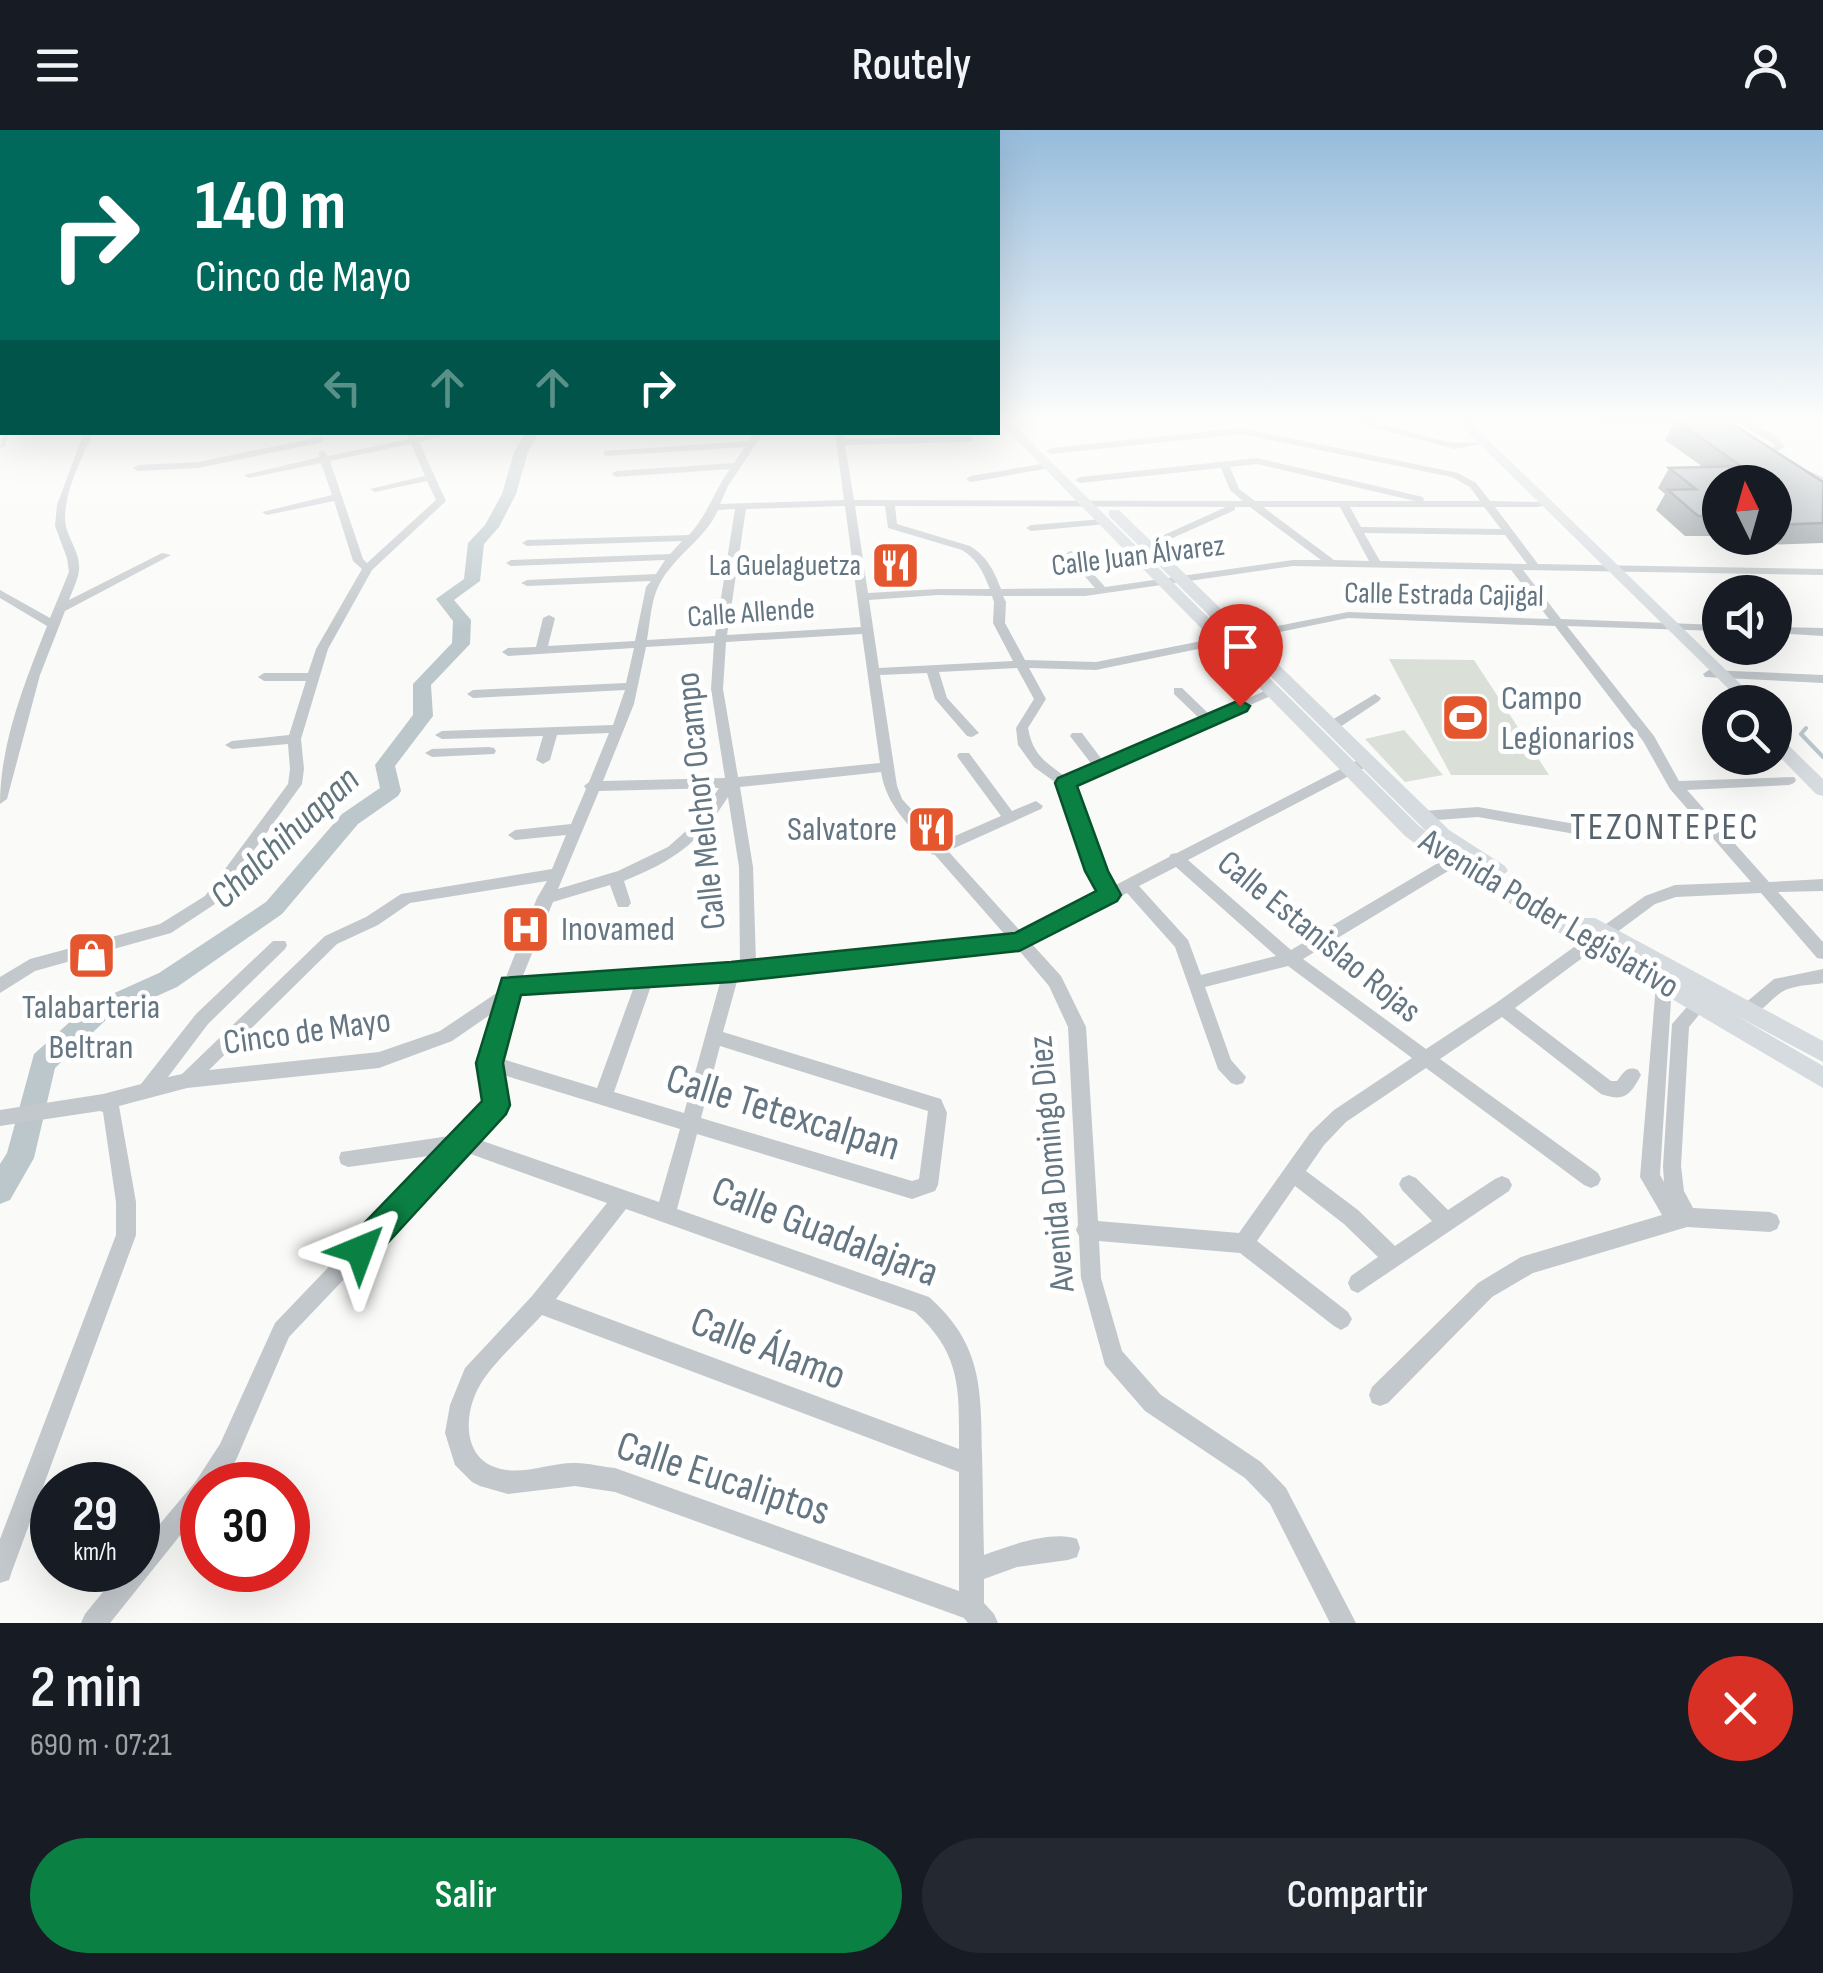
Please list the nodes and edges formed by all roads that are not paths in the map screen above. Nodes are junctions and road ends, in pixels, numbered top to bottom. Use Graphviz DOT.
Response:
graph roads {
  1 [pos="68,491"];
  2 [pos="336,491"];
  3 [pos="436,491"];
  4 [pos="722,491"];
  5 [pos="846,491"];
  6 [pos="984,491"];
  7 [pos="1080,491"];
  8 [pos="1087,491"];
  9 [pos="1236,491"];
  10 [pos="1383,491"];
  11 [pos="1477,491"];
  12 [pos="1524,491"];
  13 [pos="1532,491"];
  14 [pos="338,497"];
  15 [pos="847,503"];
  16 [pos="890,503"];
  17 [pos="997,503"];
  18 [pos="1438,504"];
  19 [pos="1487,504"];
  20 [pos="1538,504"];
  21 [pos="741,506"];
  22 [pos="1236,506"];
  23 [pos="1255,506"];
  24 [pos="1344,506"];
  25 [pos="714,507"];
  26 [pos="1098,509"];
  27 [pos="266,512"];
  28 [pos="1032,528"];
  29 [pos="1358,530"];
  30 [pos="1509,532"];
  31 [pos="694,538"];
  32 [pos="527,543"];
  33 [pos="1148,546"];
  34 [pos="1070,554"];
  35 [pos="166,555"];
  36 [pos="673,557"];
  37 [pos="511,563"];
  38 [pos="1331,563"];
  39 [pos="1376,564"];
  40 [pos="1514,566"];
  41 [pos="1534,566"];
  42 [pos="1608,567"];
  43 [pos="368,568"];
  44 [pos="1823,572"];
  45 [pos="657,577"];
  46 [pos="1184,579"];
  47 [pos="527,582"];
  48 [pos="1165,582"];
  49 [pos="1104,591"];
  50 [pos="0,593"];
  51 [pos="968,593"];
  52 [pos="997,593"];
  53 [pos="861,596"];
  54 [pos="62,608"];
  55 [pos="969,608"];
  56 [pos="549,618"];
  57 [pos="1559,623"];
  58 [pos="54,625"];
  59 [pos="1667,626"];
  60 [pos="1702,627"];
  61 [pos="866,630"];
  62 [pos="1792,631"];
  63 [pos="1823,632"];
  64 [pos="1240,634"];
  65 [pos="1220,638"];
  66 [pos="720,640"];
  67 [pos="640,646"];
  68 [pos="540,650"];
  69 [pos="508,652"];
  70 [pos="1022,664"];
  71 [pos="932,669"];
  72 [pos="872,672"];
  73 [pos="1716,674"];
  74 [pos="264,676"];
  75 [pos="312,677"];
  76 [pos="1823,680"];
  77 [pos="1724,685"];
  78 [pos="1730,685"];
  79 [pos="633,686"];
  80 [pos="1178,691"];
  81 [pos="1273,692"];
  82 [pos="473,694"];
  83 [pos="1375,698"];
  84 [pos="1208,720"];
  85 [pos="1332,726"];
  86 [pos="615,729"];
  87 [pos="550,732"];
  88 [pos="494,733"];
  89 [pos="972,733"];
  90 [pos="442,736"];
  91 [pos="1077,736"];
  92 [pos="294,739"];
  93 [pos="1792,743"];
  94 [pos="232,745"];
  95 [pos="432,753"];
  96 [pos="964,756"];
  97 [pos="1792,759"];
  98 [pos="543,760"];
  99 [pos="1358,766"];
  100 [pos="887,767"];
  101 [pos="1101,767"];
  102 [pos="1823,774"];
  103 [pos="1789,780"];
  104 [pos="730,783"];
  105 [pos="1065,783"];
  106 [pos="591,786"];
  107 [pos="1674,786"];
  108 [pos="1823,790"];
  109 [pos="0,800"];
  110 [pos="1036,806"];
  111 [pos="1423,816"];
  112 [pos="1010,818"];
  113 [pos="575,829"];
  114 [pos="1575,829"];
  115 [pos="515,835"];
  116 [pos="936,850"];
  117 [pos="1176,858"];
  118 [pos="1453,861"];
  119 [pos="556,874"];
  120 [pos="615,876"];
  121 [pos="1128,884"];
  122 [pos="1823,885"];
  123 [pos="1762,888"];
  124 [pos="1109,895"];
  125 [pos="545,898"];
  126 [pos="623,903"];
  127 [pos="1600,939"];
  128 [pos="1019,942"];
  129 [pos="279,945"];
  130 [pos="1823,952"];
  131 [pos="1290,960"];
  132 [pos="740,971"];
  133 [pos="1823,976"];
  134 [pos="646,979"];
  135 [pos="1195,983"];
  136 [pos="1664,984"];
  137 [pos="0,986"];
  138 [pos="509,990"];
  139 [pos="1699,1005"];
  140 [pos="1502,1008"];
  141 [pos="1750,1008"];
  142 [pos="715,1036"];
  143 [pos="1823,1052"];
  144 [pos="1426,1060"];
  145 [pos="489,1063"];
  146 [pos="1632,1075"];
  147 [pos="1236,1077"];
  148 [pos="1823,1078"];
  149 [pos="187,1080"];
  150 [pos="148,1089"];
  151 [pos="603,1097"];
  152 [pos="102,1102"];
  153 [pos="0,1118"];
  154 [pos="688,1125"];
  155 [pos="464,1143"];
  156 [pos="348,1158"];
  157 [pos="1294,1173"];
  158 [pos="1591,1178"];
  159 [pos="1409,1184"];
  160 [pos="1502,1185"];
  161 [pos="621,1200"];
  162 [pos="666,1214"];
  163 [pos="1681,1218"];
  164 [pos="1770,1222"];
  165 [pos="1447,1223"];
  166 [pos="1086,1230"];
  167 [pos="1244,1243"];
  168 [pos="1394,1259"];
  169 [pos="1358,1283"];
  170 [pos="539,1303"];
  171 [pos="1341,1320"];
  172 [pos="1380,1394"];
  173 [pos="221,1462"];
  174 [pos="971,1465"];
  175 [pos="180,1517"];
  176 [pos="1068,1548"];
  177 [pos="0,1571"];
  178 [pos="971,1572"];
  179 [pos="978,1615"];
  180 [pos="94,1623"];
  181 [pos="1343,1623"];
  1 -- 54 [label="street"];
  2 -- 14 [label="street"];
  3 -- 43 [label="street"];
  4 -- 25 [label="street"];
  5 -- 15 [label="street, Avenida Domingo Diez"];
  6 -- 17 [label="street"];
  7 -- 26 [label="main road, Avenida Poder Legislativo"];
  8 -- 26 [label="main road, Avenida Poder Legislativo"];
  9 -- 23 [label="street"];
  10 -- 18 [label="street"];
  11 -- 19 [label="street"];
  12 -- 20 [label="main road"];
  13 -- 42 [label="main road"];
  14 -- 27 [label="street"];
  14 -- 43 [label="street"];
  15 -- 16 [label="street"];
  15 -- 21 [label="street"];
  15 -- 53 [label="street, Avenida Domingo Diez"];
  16 -- 17 [label="street"];
  16 -- 52 [label="street"];
  17 -- 26 [label="street"];
  18 -- 19 [label="street"];
  18 -- 24 [label="street"];
  19 -- 20 [label="street"];
  19 -- 30 [label="street"];
  20 -- 42 [label="main road"];
  21 -- 25 [label="street"];
  21 -- 66 [label="street, Calle Melchor Ocampo"];
  22 -- 23 [label="street"];
  22 -- 26 [label="street"];
  22 -- 33 [label="street"];
  23 -- 24 [label="street"];
  23 -- 38 [label="street"];
  24 -- 29 [label="street"];
  25 -- 31 [label="street"];
  26 -- 28 [label="street"];
  26 -- 33 [label="main road, Avenida Poder Legislativo"];
  26 -- 48 [label="main road, Avenida Poder Legislativo"];
  29 -- 30 [label="street"];
  29 -- 39 [label="street"];
  30 -- 41 [label="street"];
  31 -- 32 [label="street"];
  31 -- 36 [label="street"];
  33 -- 46 [label="main road, Avenida Poder Legislativo"];
  34 -- 49 [label="street"];
  35 -- 54 [label="street"];
  36 -- 37 [label="street"];
  36 -- 45 [label="street"];
  38 -- 39 [label="street, Calle Juan Álvarez"];
  38 -- 46 [label="street, Calle Juan Álvarez"];
  39 -- 40 [label="street, Calle Juan Álvarez"];
  40 -- 41 [label="street, Calle Juan Álvarez"];
  40 -- 57 [label="street"];
  41 -- 42 [label="street, Calle Juan Álvarez"];
  42 -- 44 [label="street, Calle Juan Álvarez"];
  42 -- 59 [label="main road"];
  43 -- 75 [label="street"];
  45 -- 47 [label="street"];
  45 -- 67 [label="street"];
  46 -- 48 [label="street, Calle Juan Álvarez"];
  46 -- 64 [label="main road, Avenida Poder Legislativo"];
  48 -- 49 [label="street, Calle Juan Álvarez"];
  48 -- 65 [label="main road, Avenida Poder Legislativo"];
  49 -- 52 [label="street, Calle Juan Álvarez"];
  50 -- 58 [label="street"];
  51 -- 52 [label="street, Calle Juan Álvarez"];
  51 -- 53 [label="street, Calle Juan Álvarez"];
  51 -- 55 [label="street"];
  52 -- 70 [label="street"];
  53 -- 61 [label="street, Avenida Domingo Diez"];
  54 -- 58 [label="street"];
  56 -- 68 [label="street"];
  57 -- 59 [label="street, Calle Estrada Cajigal"];
  57 -- 64 [label="street, Calle Estrada Cajigal"];
  57 -- 107 [label="street"];
  58 -- 109 [label="street"];
  59 -- 60 [label="street, Calle Estrada Cajigal"];
  59 -- 73 [label="main road"];
  61 -- 66 [label="street, Calle Allende"];
  61 -- 72 [label="street, Avenida Domingo Diez"];
  62 -- 63 [label="street"];
  64 -- 65 [label="street, Calle Estrada Cajigal"];
  64 -- 85 [label="main road, Avenida Poder Legislativo"];
  65 -- 70 [label="street, Calle Estrada Cajigal"];
  65 -- 81 [label="main road, Avenida Poder Legislativo"];
  66 -- 67 [label="street, Calle Allende"];
  66 -- 104 [label="street, Calle Melchor Ocampo"];
  67 -- 68 [label="street, Calle Allende"];
  67 -- 79 [label="street"];
  68 -- 69 [label="street, Calle Allende"];
  70 -- 71 [label="street, Calle Estrada Cajigal"];
  70 -- 105 [label="street"];
  71 -- 72 [label="street, Calle Estrada Cajigal"];
  71 -- 89 [label="street"];
  72 -- 100 [label="street, Avenida Domingo Diez"];
  73 -- 76 [label="street"];
  73 -- 77 [label="main road"];
  73 -- 78 [label="main road"];
  74 -- 75 [label="street"];
  75 -- 92 [label="street"];
  79 -- 82 [label="street"];
  79 -- 86 [label="street"];
  80 -- 84 [label="street"];
  81 -- 84 [label="street"];
  81 -- 99 [label="main road, Avenida Poder Legislativo"];
  83 -- 85 [label="street"];
  84 -- 101 [label="street"];
  85 -- 99 [label="main road, Avenida Poder Legislativo"];
  86 -- 87 [label="street"];
  86 -- 106 [label="street"];
  87 -- 88 [label="street"];
  87 -- 98 [label="street"];
  88 -- 90 [label="street"];
  88 -- 95 [label="street"];
  91 -- 101 [label="street"];
  92 -- 94 [label="street"];
  92 -- 137 [label="street"];
  93 -- 102 [label="main road"];
  96 -- 112 [label="street"];
  97 -- 108 [label="main road"];
  99 -- 111 [label="main road, Avenida Poder Legislativo"];
  99 -- 117 [label="street"];
  99 -- 118 [label="main road, Avenida Poder Legislativo"];
  100 -- 104 [label="street"];
  100 -- 116 [label="street, Avenida Domingo Diez"];
  101 -- 105 [label="street"];
  103 -- 107 [label="street"];
  104 -- 106 [label="street"];
  104 -- 120 [label="street"];
  104 -- 132 [label="street, Calle Melchor Ocampo"];
  105 -- 124 [label="street"];
  106 -- 113 [label="street"];
  107 -- 123 [label="street"];
  110 -- 112 [label="street"];
  111 -- 114 [label="street"];
  111 -- 127 [label="main road, Avenida Poder Legislativo"];
  112 -- 116 [label="street"];
  113 -- 115 [label="street"];
  113 -- 119 [label="street"];
  116 -- 128 [label="street, Avenida Domingo Diez"];
  117 -- 121 [label="street"];
  117 -- 131 [label="street, Calle Estanislao Rojas"];
  118 -- 127 [label="main road, Avenida Poder Legislativo"];
  118 -- 131 [label="street"];
  119 -- 125 [label="street"];
  119 -- 149 [label="street"];
  120 -- 125 [label="street"];
  120 -- 126 [label="street"];
  121 -- 124 [label="street"];
  121 -- 135 [label="street"];
  122 -- 123 [label="street"];
  123 -- 127 [label="street"];
  123 -- 130 [label="street"];
  124 -- 128 [label="street"];
  125 -- 138 [label="street"];
  127 -- 136 [label="main road, Avenida Poder Legislativo"];
  127 -- 140 [label="street"];
  127 -- 141 [label="main road, Avenida Poder Legislativo"];
  128 -- 132 [label="street"];
  128 -- 166 [label="street, Avenida Domingo Diez"];
  129 -- 150 [label="street"];
  131 -- 135 [label="street"];
  131 -- 144 [label="street, Calle Estanislao Rojas"];
  132 -- 134 [label="street"];
  132 -- 142 [label="street, Calle Melchor Ocampo"];
  133 -- 141 [label="street"];
  134 -- 138 [label="street"];
  134 -- 151 [label="street"];
  135 -- 147 [label="street"];
  136 -- 139 [label="main road, Avenida Poder Legislativo"];
  136 -- 163 [label="street"];
  138 -- 145 [label="street"];
  138 -- 149 [label="street, Cinco de Mayo"];
  139 -- 148 [label="main road, Avenida Poder Legislativo"];
  139 -- 163 [label="street"];
  140 -- 144 [label="street"];
  140 -- 146 [label="street"];
  141 -- 143 [label="main road, Avenida Poder Legislativo"];
  142 -- 154 [label="street, Calle Melchor Ocampo"];
  142 -- 154 [label="street, Calle Tetexcalpan"];
  144 -- 157 [label="street"];
  144 -- 158 [label="street, Calle Estanislao Rojas"];
  145 -- 151 [label="street, Calle Tetexcalpan"];
  145 -- 155 [label="street"];
  149 -- 150 [label="street, Cinco de Mayo"];
  150 -- 152 [label="street, Cinco de Mayo"];
  151 -- 154 [label="street, Calle Tetexcalpan"];
  152 -- 153 [label="street, Cinco de Mayo"];
  152 -- 177 [label="street"];
  154 -- 162 [label="street, Calle Melchor Ocampo"];
  155 -- 156 [label="street"];
  155 -- 161 [label="street, Calle Guadalajara"];
  155 -- 173 [label="street"];
  157 -- 167 [label="street"];
  157 -- 168 [label="street"];
  159 -- 165 [label="street"];
  160 -- 165 [label="street"];
  161 -- 162 [label="street, Calle Guadalajara"];
  161 -- 170 [label="street, Calle Eucaliptos"];
  162 -- 174 [label="street, Calle Guadalajara"];
  163 -- 164 [label="street"];
  163 -- 172 [label="street"];
  165 -- 168 [label="street"];
  166 -- 167 [label="street"];
  166 -- 181 [label="street, Avenida Domingo Diez"];
  167 -- 171 [label="street"];
  168 -- 169 [label="street"];
  170 -- 174 [label="street, Calle Álamo"];
  170 -- 179 [label="street, Calle Eucaliptos"];
  174 -- 178 [label="street, Calle Guadalajara"];
  175 -- 180 [label="street"];
  176 -- 178 [label="street"];
  178 -- 179 [label="street, Calle Guadalajara"];
}
